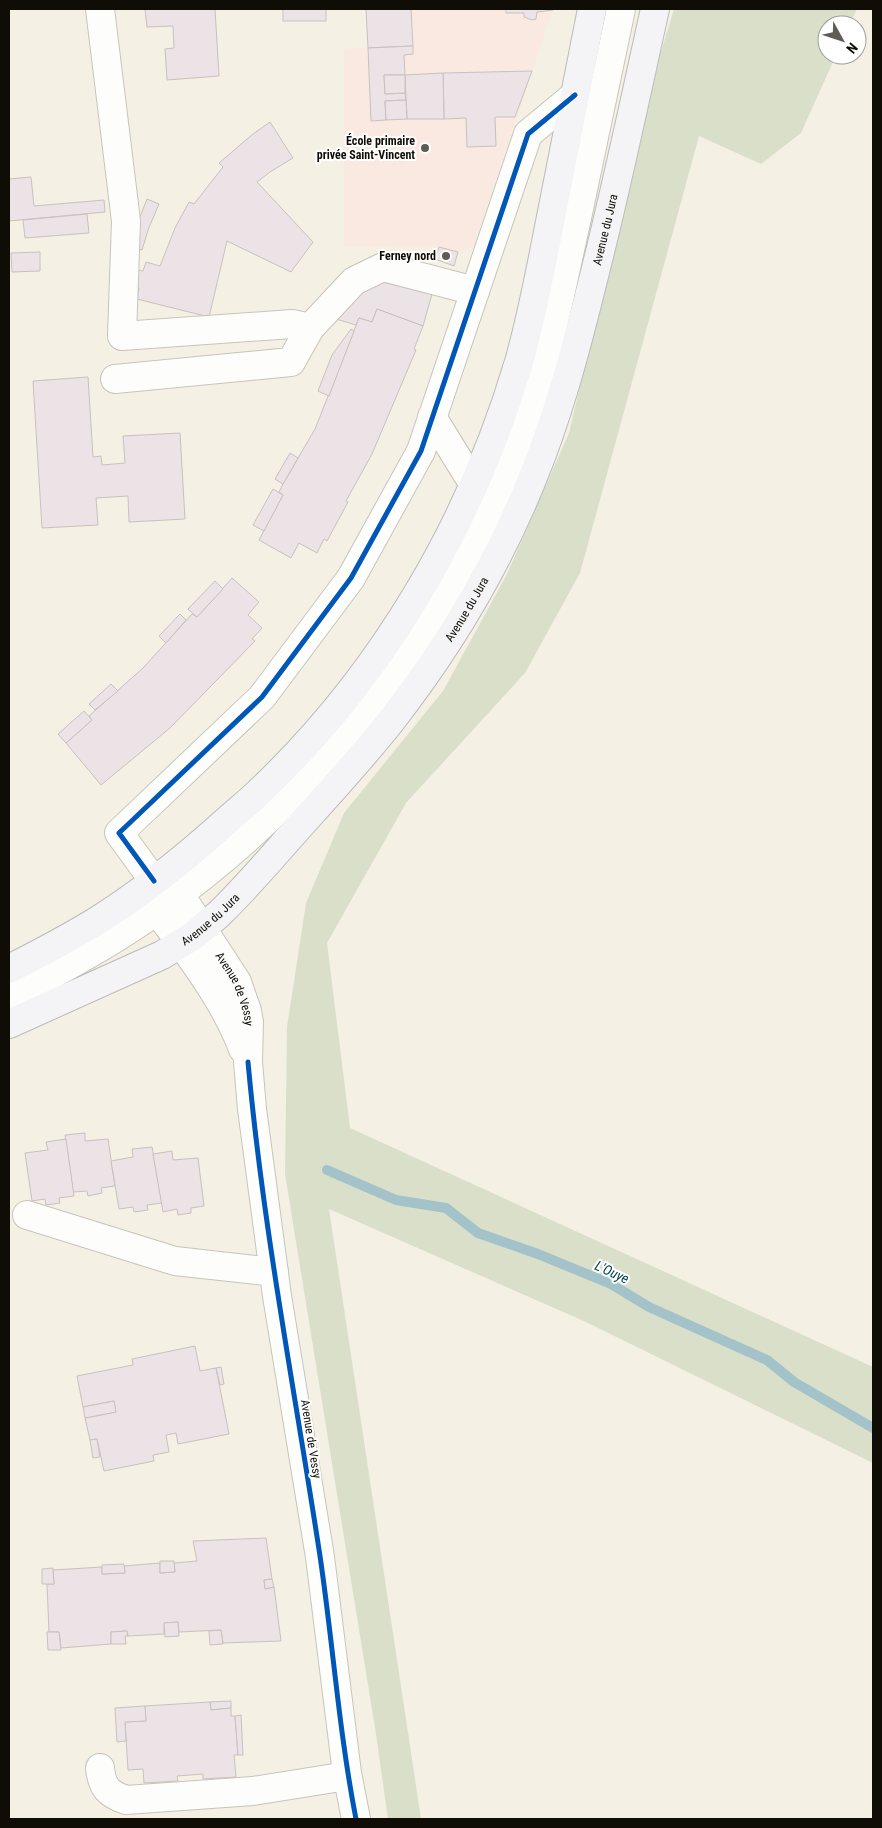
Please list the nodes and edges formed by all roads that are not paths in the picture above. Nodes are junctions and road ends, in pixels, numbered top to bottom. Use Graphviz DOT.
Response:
graph roads {
  1 [pos="100,9"];
  2 [pos="592,9"];
  3 [pos="621,9"];
  4 [pos="655,9"];
  5 [pos="575,95"];
  6 [pos="475,291"];
  7 [pos="310,328"];
  8 [pos="115,379"];
  9 [pos="432,417"];
  10 [pos="474,485"];
  11 [pos="159,889"];
  12 [pos="191,937"];
  13 [pos="9,969"];
  14 [pos="9,998"];
  15 [pos="9,1024"];
  16 [pos="27,1215"];
  17 [pos="274,1272"];
  18 [pos="100,1768"];
  19 [pos="348,1776"];
  20 [pos="356,1819"];
  1 -- 7 [label="street"];
  2 -- 5 [label="main road"];
  3 -- 11 [label="street"];
  4 -- 12 [label="main road, Avenue du Jura"];
  5 -- 6 [label="street"];
  5 -- 10 [label="main road"];
  6 -- 7 [label="street"];
  6 -- 9 [label="street"];
  7 -- 8 [label="street"];
  9 -- 10 [label="street"];
  9 -- 11 [label="street, Avenue de Vessy"];
  10 -- 11 [label="main road"];
  11 -- 12 [label="street, Avenue de Vessy"];
  11 -- 13 [label="main road"];
  11 -- 14 [label="street"];
  12 -- 15 [label="main road, Avenue du Jura"];
  12 -- 17 [label="street, Avenue de Vessy"];
  16 -- 17 [label="street"];
  17 -- 19 [label="street, Avenue de Vessy"];
  18 -- 19 [label="street"];
  19 -- 20 [label="street, Avenue de Vessy"];
}
